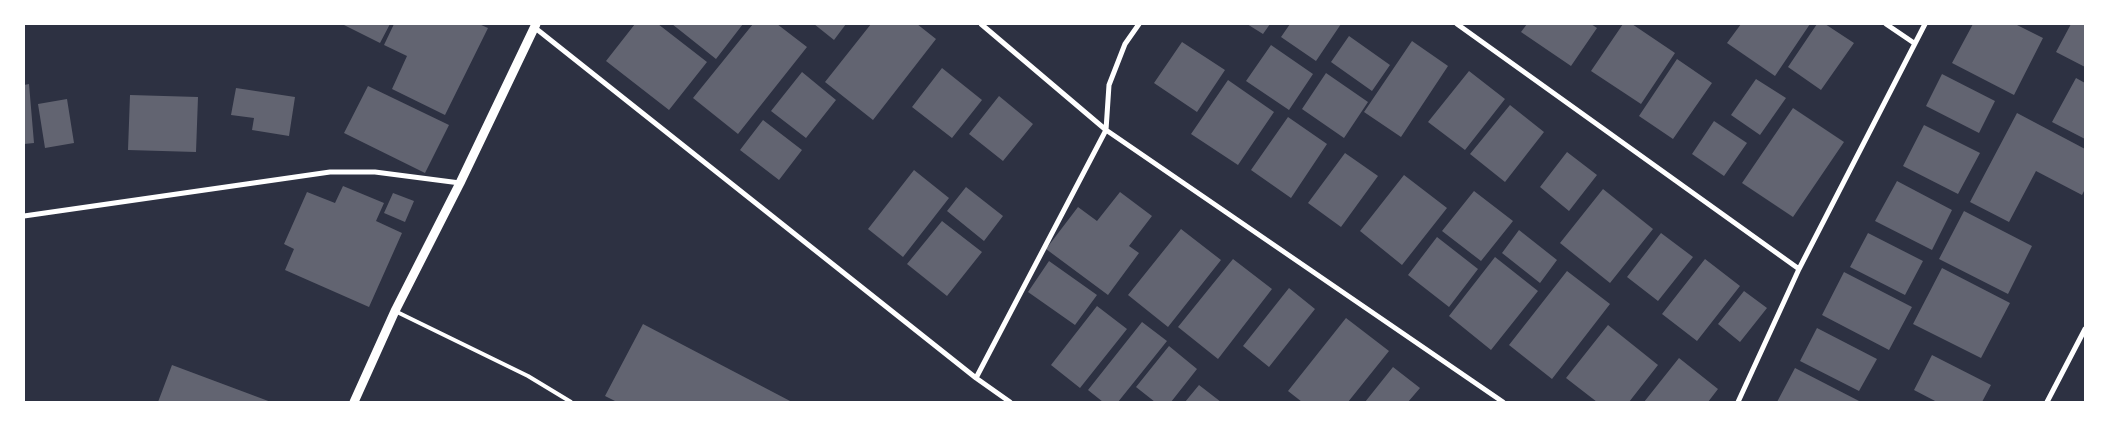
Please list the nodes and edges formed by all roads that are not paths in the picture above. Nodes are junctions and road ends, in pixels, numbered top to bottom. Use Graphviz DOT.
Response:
graph roads {
  1 [pos="981,24"];
  2 [pos="1139,24"];
  3 [pos="1457,24"];
  4 [pos="1886,24"];
  5 [pos="1925,24"];
  6 [pos="535,25"];
  7 [pos="1914,43"];
  8 [pos="1106,130"];
  9 [pos="460,184"];
  10 [pos="24,216"];
  11 [pos="1799,269"];
  12 [pos="395,311"];
  13 [pos="2085,329"];
  14 [pos="976,378"];
  15 [pos="354,402"];
  16 [pos="571,402"];
  17 [pos="1010,402"];
  18 [pos="1503,402"];
  19 [pos="1738,402"];
  20 [pos="2047,402"];
  1 -- 8 [label="street"];
  2 -- 8 [label="street"];
  3 -- 11 [label="street"];
  4 -- 7 [label="street"];
  5 -- 7 [label="street"];
  6 -- 9 [label="street"];
  6 -- 14 [label="street"];
  7 -- 11 [label="street"];
  8 -- 14 [label="street"];
  8 -- 18 [label="street"];
  9 -- 10 [label="street"];
  9 -- 12 [label="street"];
  11 -- 19 [label="street"];
  12 -- 15 [label="street"];
  12 -- 16 [label="lane"];
  13 -- 20 [label="street"];
  14 -- 17 [label="street"];
}
